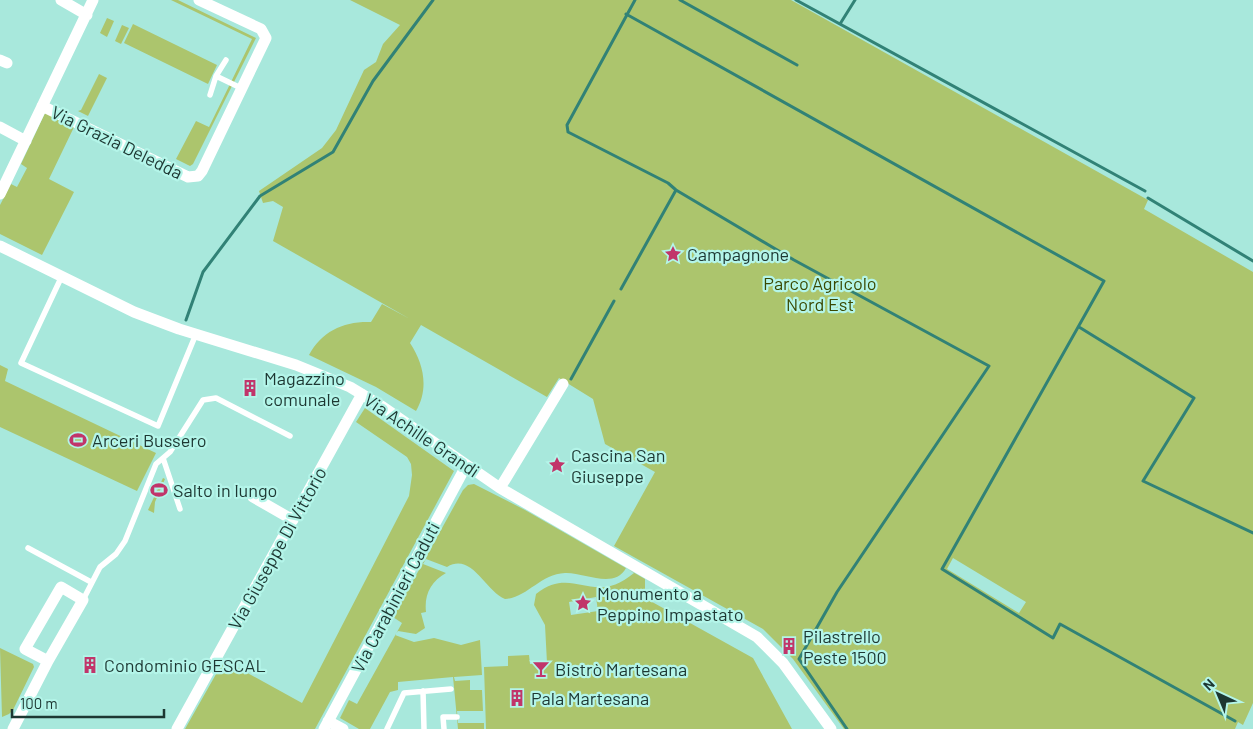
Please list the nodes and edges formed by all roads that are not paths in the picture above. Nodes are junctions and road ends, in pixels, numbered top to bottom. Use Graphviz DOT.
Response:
graph roads {
  1 [pos="61,0"];
  2 [pos="93,0"];
  3 [pos="198,0"];
  4 [pos="87,16"];
  5 [pos="226,60"];
  6 [pos="216,76"];
  7 [pos="243,89"];
  8 [pos="210,95"];
  9 [pos="42,106"];
  10 [pos="0,127"];
  11 [pos="26,141"];
  12 [pos="0,194"];
  13 [pos="0,246"];
  14 [pos="61,278"];
  15 [pos="196,334"];
  16 [pos="564,384"];
  17 [pos="362,394"];
  18 [pos="290,436"];
  19 [pos="163,458"];
  20 [pos="466,466"];
  21 [pos="500,488"];
  22 [pos="253,497"];
  23 [pos="180,509"];
  24 [pos="293,520"];
  25 [pos="28,548"];
  26 [pos="91,582"];
  27 [pos="83,600"];
  28 [pos="48,661"];
  29 [pos="452,689"];
  30 [pos="423,691"];
  31 [pos="457,717"];
  32 [pos="326,725"];
  33 [pos="13,729"];
  34 [pos="177,729"];
  35 [pos="343,729"];
  36 [pos="387,729"];
  37 [pos="424,729"];
  38 [pos="444,729"];
  39 [pos="831,729"];
  1 -- 4 [label="street"];
  2 -- 4 [label="street"];
  3 -- 7 [label="street, Via Grazia Deledda"];
  4 -- 9 [label="street"];
  5 -- 6 [label="lane"];
  6 -- 7 [label="lane"];
  6 -- 8 [label="lane"];
  7 -- 9 [label="street, Via Grazia Deledda"];
  9 -- 11 [label="street"];
  10 -- 11 [label="street"];
  11 -- 12 [label="street"];
  13 -- 14 [label="street, Via Achille Grandi"];
  14 -- 15 [label="street, Via Achille Grandi"];
  14 -- 15 [label="lane"];
  15 -- 17 [label="street, Via Achille Grandi"];
  16 -- 21 [label="street"];
  17 -- 20 [label="street, Via Achille Grandi"];
  17 -- 24 [label="street, Via Giuseppe Di Vittorio"];
  18 -- 19 [label="lane"];
  19 -- 23 [label="lane"];
  19 -- 26 [label="lane"];
  20 -- 21 [label="street, Via Achille Grandi"];
  20 -- 32 [label="street, Via Carabinieri Caduti"];
  21 -- 39 [label="street, Via Achille Grandi"];
  22 -- 24 [label="street"];
  24 -- 34 [label="street, Via Giuseppe Di Vittorio"];
  25 -- 26 [label="lane"];
  26 -- 27 [label="lane"];
  27 -- 28 [label="street"];
  27 -- 28 [label="street"];
  28 -- 33 [label="street"];
  29 -- 30 [label="lane"];
  30 -- 36 [label="lane"];
  30 -- 37 [label="lane"];
  31 -- 38 [label="lane"];
  32 -- 35 [label="street"];
}
